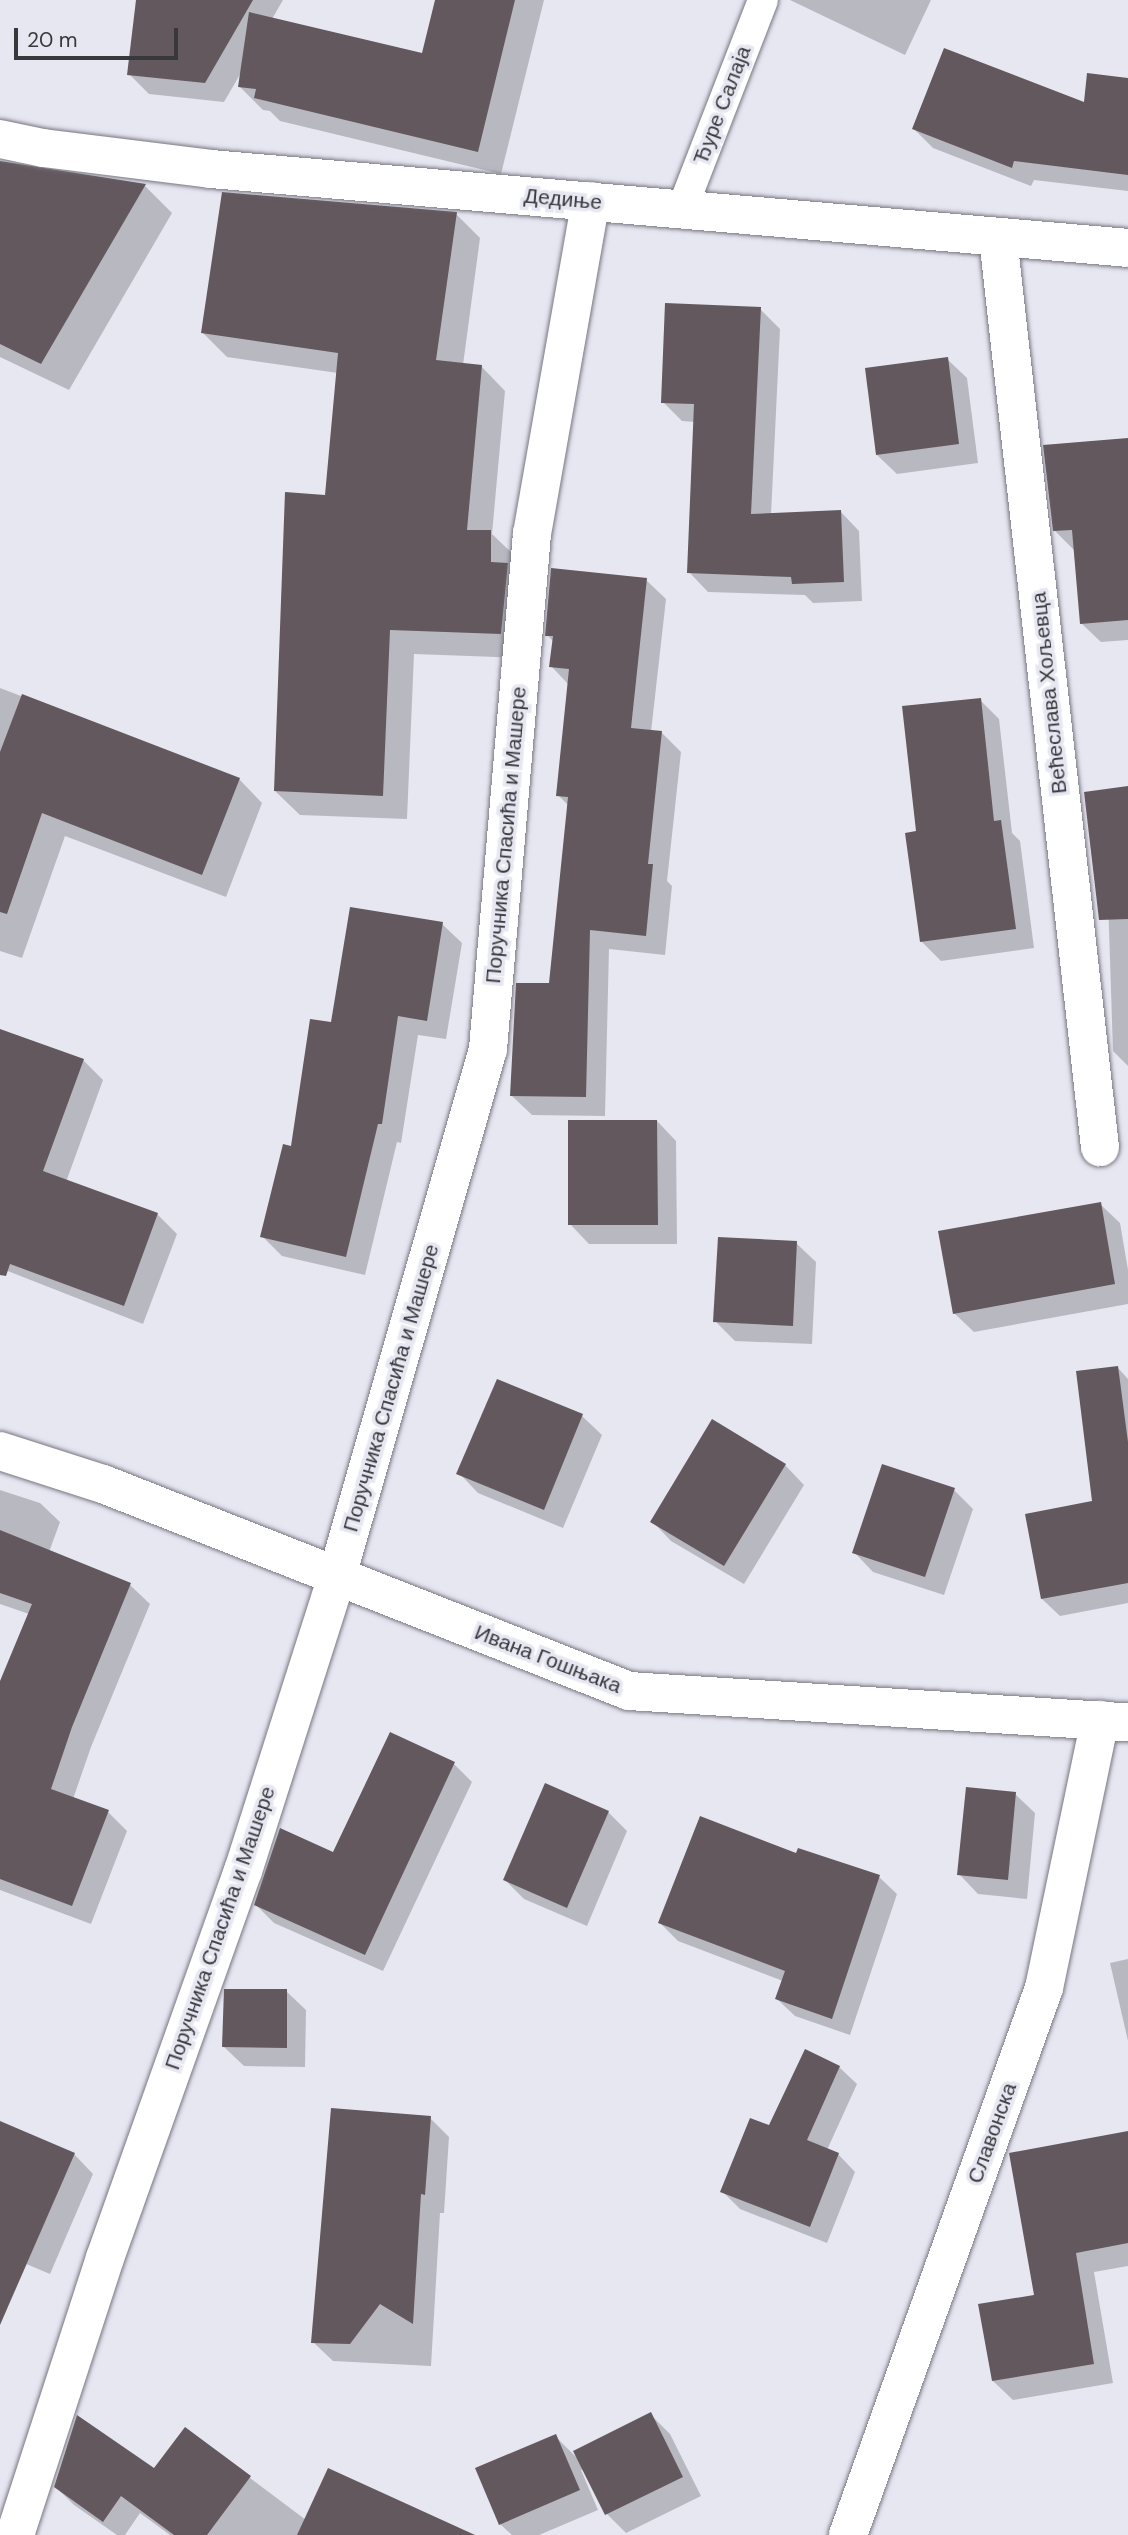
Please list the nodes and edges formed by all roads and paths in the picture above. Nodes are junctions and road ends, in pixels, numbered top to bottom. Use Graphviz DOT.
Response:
graph roads {
  1 [pos="763,0"];
  2 [pos="0,139"];
  3 [pos="591,201"];
  4 [pos="682,209"];
  5 [pos="999,239"];
  6 [pos="1128,248"];
  7 [pos="1100,1147"];
  8 [pos="0,1451"];
  9 [pos="337,1576"];
  10 [pos="1114,1721"];
  11 [pos="15,2535"];
  12 [pos="848,2535"];
  1 -- 4 [label="lane, Ђуре Салаја"];
  2 -- 3 [label="street, Дедиње"];
  3 -- 4 [label="street, Дедиње"];
  3 -- 9 [label="street, Поручника Спасића и Машере"];
  4 -- 5 [label="street, Дедиње"];
  5 -- 6 [label="street, Дедиње"];
  5 -- 7 [label="street, Већеслава Хољевца"];
  8 -- 9 [label="street, Ивана Гошњака"];
  9 -- 10 [label="street, Ивана Гошњака"];
  9 -- 11 [label="street, Поручника Спасића и Машере"];
  10 -- 12 [label="street, Славонска"];
}
